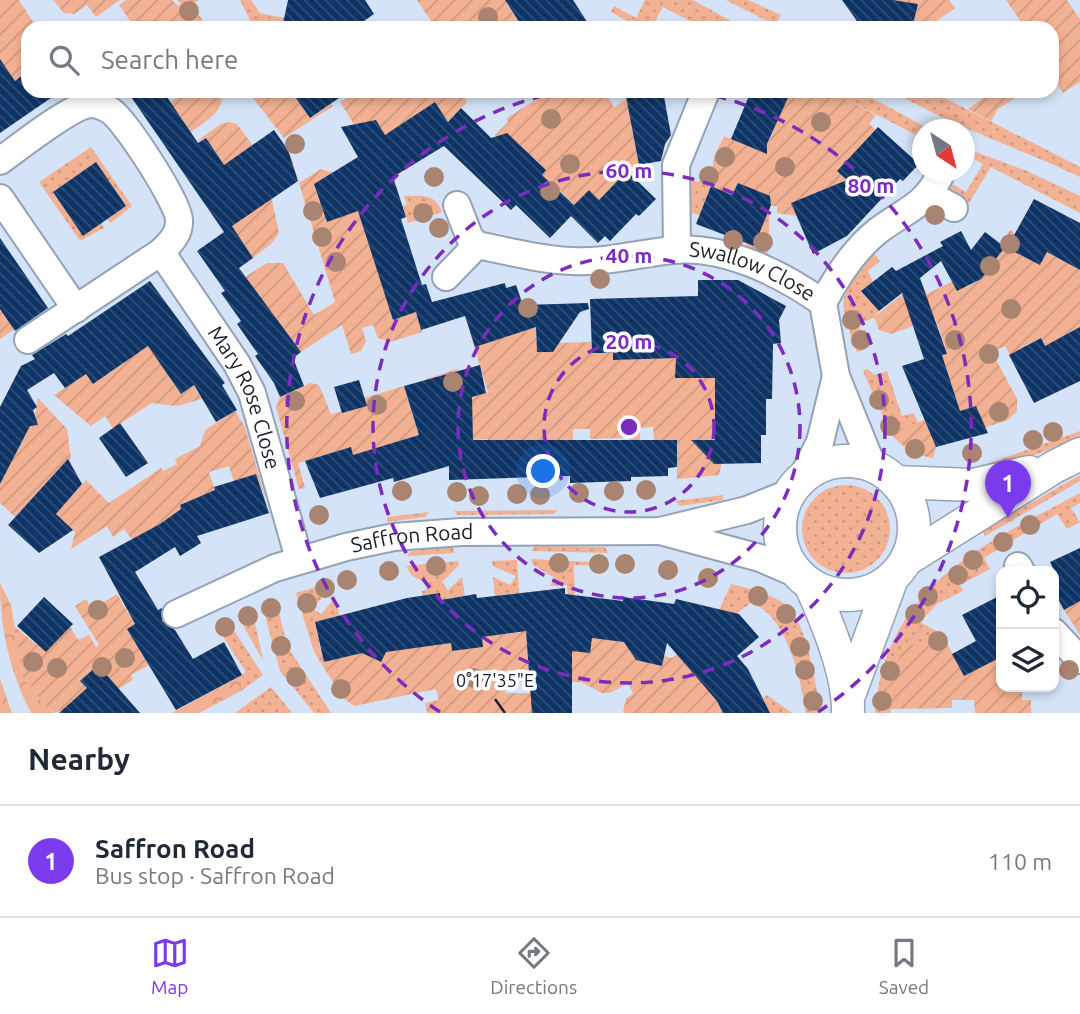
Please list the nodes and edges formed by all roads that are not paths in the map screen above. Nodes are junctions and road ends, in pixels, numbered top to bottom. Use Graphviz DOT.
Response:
graph roads {
  1 [pos="703,98"];
  2 [pos="0,161"];
  3 [pos="937,182"];
  4 [pos="930,195"];
  5 [pos="0,198"];
  6 [pos="457,205"];
  7 [pos="954,208"];
  8 [pos="477,245"];
  9 [pos="677,249"];
  10 [pos="161,252"];
  11 [pos="446,277"];
  12 [pos="823,303"];
  13 [pos="76,309"];
  14 [pos="28,340"];
  15 [pos="836,376"];
  16 [pos="1067,460"];
  17 [pos="884,473"];
  18 [pos="796,485"];
  19 [pos="660,531"];
  20 [pos="299,559"];
  21 [pos="899,569"];
  22 [pos="803,579"];
  23 [pos="176,614"];
  24 [pos="1059,637"];
  25 [pos="1080,660"];
  26 [pos="848,705"];
  1 -- 9 [label="street, Swallow Close"];
  2 -- 10 [label="street"];
  3 -- 4 [label="street, Swallow Close"];
  4 -- 7 [label="street"];
  4 -- 12 [label="street, Swallow Close"];
  5 -- 13 [label="street"];
  6 -- 8 [label="street"];
  8 -- 9 [label="street, Swallow Close"];
  8 -- 11 [label="street"];
  9 -- 12 [label="street, Swallow Close"];
  10 -- 13 [label="street"];
  10 -- 20 [label="street, Mary Rose Close"];
  12 -- 15 [label="street, Swallow Close"];
  13 -- 14 [label="street"];
  15 -- 17 [label="street, Swallow Close"];
  15 -- 18 [label="street, Swallow Close"];
  16 -- 17 [label="street, Saffron Road"];
  16 -- 21 [label="street, Saffron Road"];
  17 -- 18 [label="street, Saffron Road"];
  17 -- 21 [label="street"];
  18 -- 19 [label="street, Saffron Road"];
  18 -- 22 [label="street"];
  19 -- 20 [label="street, Saffron Road"];
  19 -- 22 [label="street, Saffron Road"];
  20 -- 23 [label="street, Saffron Road"];
  21 -- 22 [label="street, Saffron Road"];
  21 -- 26 [label="street"];
  22 -- 26 [label="street"];
  24 -- 25 [label="street"];
}
